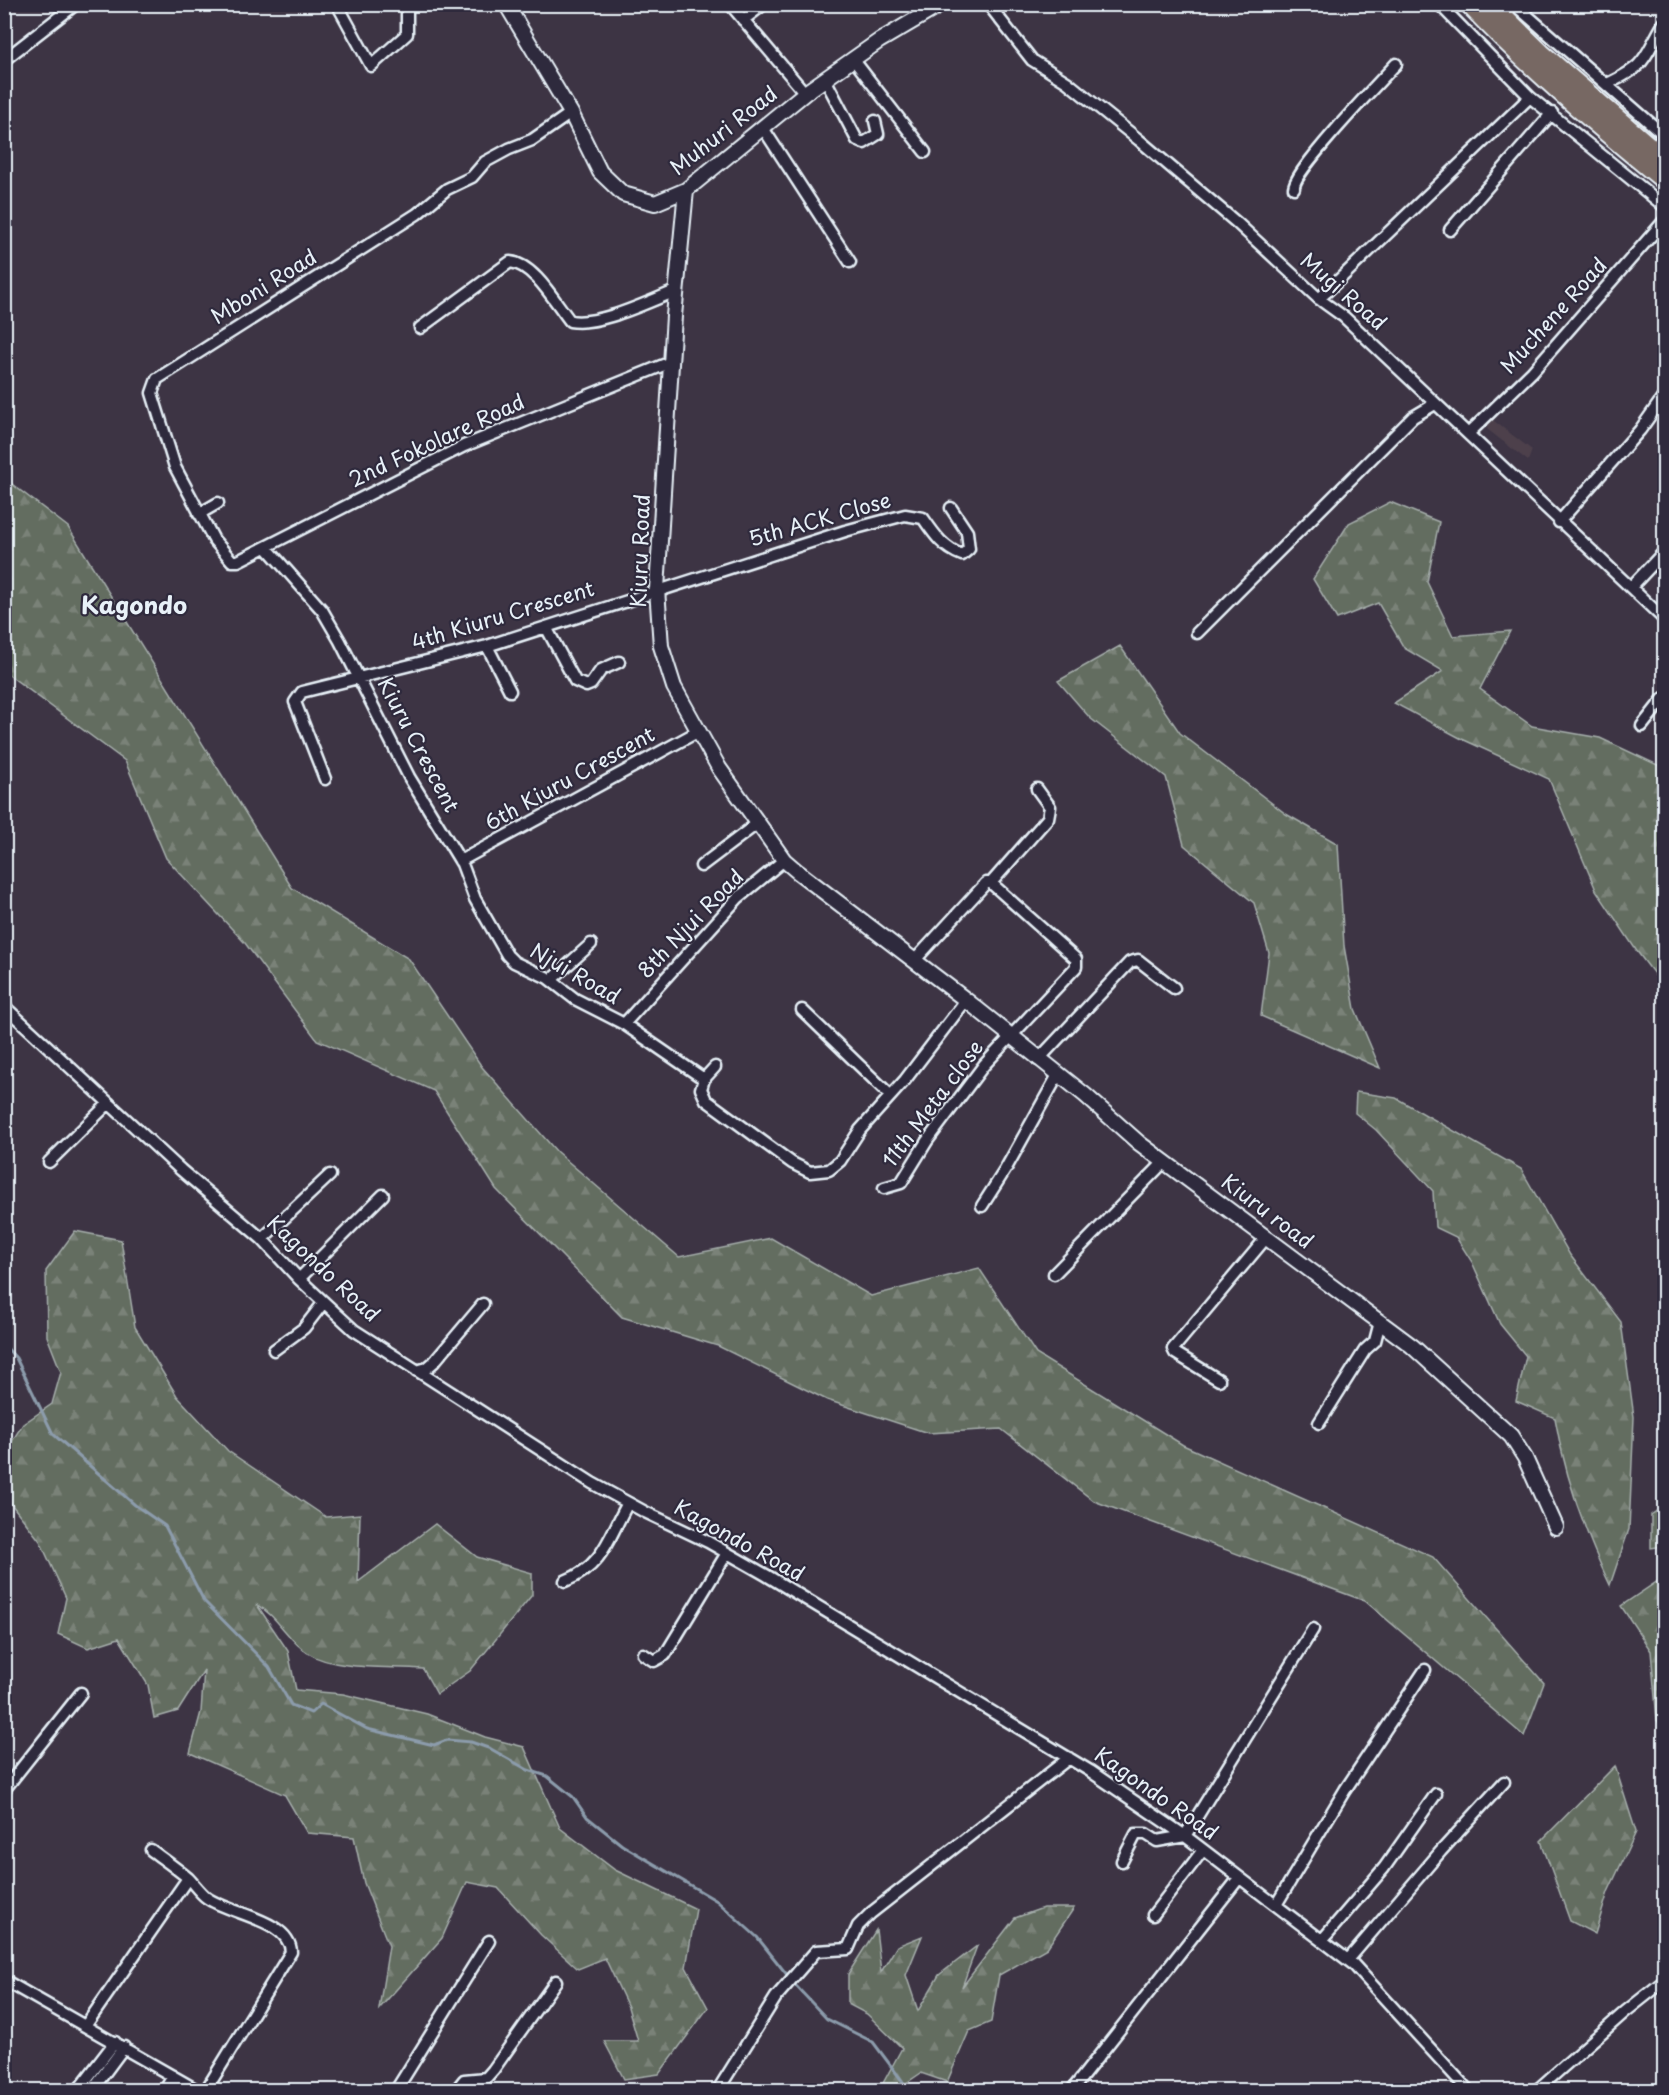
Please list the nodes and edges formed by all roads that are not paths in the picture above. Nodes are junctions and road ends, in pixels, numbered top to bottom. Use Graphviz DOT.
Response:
graph roads {
  1 [pos="76,4"];
  2 [pos="337,4"];
  3 [pos="407,4"];
  4 [pos="506,4"];
  5 [pos="730,4"];
  6 [pos="764,4"];
  7 [pos="942,4"];
  8 [pos="988,4"];
  9 [pos="1439,4"];
  10 [pos="1469,4"];
  11 [pos="1491,4"];
  12 [pos="1514,4"];
  13 [pos="743,20"];
  14 [pos="1665,23"];
  15 [pos="853,59"];
  16 [pos="4,60"];
  17 [pos="1578,60"];
  18 [pos="1396,64"];
  19 [pos="1564,74"];
  20 [pos="825,79"];
  21 [pos="1607,84"];
  22 [pos="805,93"];
  23 [pos="1530,96"];
  24 [pos="571,113"];
  25 [pos="1552,113"];
  26 [pos="875,121"];
  27 [pos="763,128"];
  28 [pos="1665,135"];
  29 [pos="925,152"];
  30 [pos="1665,159"];
  31 [pos="1665,180"];
  32 [pos="1294,188"];
  33 [pos="686,190"];
  34 [pos="1665,206"];
  35 [pos="1665,221"];
  36 [pos="1450,230"];
  37 [pos="850,262"];
  38 [pos="676,291"];
  39 [pos="1319,299"];
  40 [pos="420,328"];
  41 [pos="671,362"];
  42 [pos="1665,396"];
  43 [pos="1436,404"];
  44 [pos="1469,433"];
  45 [pos="218,503"];
  46 [pos="951,508"];
  47 [pos="199,514"];
  48 [pos="1559,522"];
  49 [pos="267,548"];
  50 [pos="1665,552"];
  51 [pos="226,556"];
  52 [pos="1632,586"];
  53 [pos="657,589"];
  54 [pos="1665,619"];
  55 [pos="546,627"];
  56 [pos="1197,633"];
  57 [pos="487,646"];
  58 [pos="619,662"];
  59 [pos="360,678"];
  60 [pos="510,692"];
  61 [pos="1665,698"];
  62 [pos="1642,726"];
  63 [pos="699,731"];
  64 [pos="325,779"];
  65 [pos="1037,789"];
  66 [pos="758,823"];
  67 [pos="784,860"];
  68 [pos="460,861"];
  69 [pos="701,866"];
  70 [pos="991,883"];
  71 [pos="591,944"];
  72 [pos="914,961"];
  73 [pos="551,980"];
  74 [pos="1174,988"];
  75 [pos="966,1000"];
  76 [pos="4,1006"];
  77 [pos="802,1010"];
  78 [pos="626,1022"];
  79 [pos="1010,1036"];
  80 [pos="1038,1060"];
  81 [pos="715,1067"];
  82 [pos="1058,1075"];
  83 [pos="704,1079"];
  84 [pos="890,1095"];
  85 [pos="109,1103"];
  86 [pos="1165,1161"];
  87 [pos="49,1162"];
  88 [pos="330,1175"];
  89 [pos="884,1188"];
  90 [pos="383,1195"];
  91 [pos="982,1206"];
  92 [pos="1266,1238"];
  93 [pos="262,1239"];
  94 [pos="1054,1275"];
  95 [pos="299,1279"];
  96 [pos="324,1302"];
  97 [pos="483,1304"];
  98 [pos="1380,1322"];
  99 [pos="274,1350"];
  100 [pos="417,1371"];
  101 [pos="1219,1380"];
  102 [pos="1319,1423"];
  103 [pos="627,1503"];
  104 [pos="1556,1527"];
  105 [pos="727,1553"];
  106 [pos="565,1581"];
  107 [pos="1313,1629"];
  108 [pos="643,1654"];
  109 [pos="1425,1670"];
  110 [pos="81,1693"];
  111 [pos="1069,1758"];
  112 [pos="1504,1782"];
  113 [pos="4,1790"];
  114 [pos="1436,1794"];
  115 [pos="1185,1836"];
  116 [pos="151,1850"];
  117 [pos="1203,1850"];
  118 [pos="1122,1860"];
  119 [pos="188,1878"];
  120 [pos="1239,1878"];
  121 [pos="1276,1905"];
  122 [pos="1153,1915"];
  123 [pos="1323,1939"];
  124 [pos="489,1941"];
  125 [pos="1348,1960"];
  126 [pos="4,1980"];
  127 [pos="556,1981"];
  128 [pos="1665,1981"];
  129 [pos="86,2025"];
  130 [pos="120,2044"];
  131 [pos="173,2076"];
  132 [pos="78,2091"];
  133 [pos="92,2091"];
  134 [pos="165,2091"];
  135 [pos="197,2091"];
  136 [pos="206,2091"];
  137 [pos="396,2091"];
  138 [pos="456,2091"];
  139 [pos="718,2091"];
  140 [pos="1072,2091"];
  141 [pos="1468,2091"];
  142 [pos="1537,2091"];
  1 -- 16 [label="street"];
  2 -- 3 [label="street"];
  4 -- 24 [label="street, Muhuri Road"];
  5 -- 13 [label="street"];
  6 -- 13 [label="street"];
  7 -- 15 [label="street, Muhuri Road"];
  8 -- 39 [label="street, Mugi Road"];
  9 -- 23 [label="street"];
  10 -- 31 [label="highway"];
  11 -- 19 [label="highway"];
  12 -- 17 [label="street"];
  13 -- 22 [label="street"];
  14 -- 21 [label="street"];
  15 -- 20 [label="street, Muhuri Road"];
  15 -- 29 [label="street"];
  17 -- 19 [label="street"];
  17 -- 21 [label="street"];
  18 -- 32 [label="street"];
  19 -- 30 [label="highway"];
  20 -- 22 [label="street, Muhuri Road"];
  20 -- 26 [label="street"];
  21 -- 28 [label="street"];
  22 -- 27 [label="street, Muhuri Road"];
  23 -- 25 [label="street"];
  23 -- 39 [label="street"];
  24 -- 33 [label="street, Muhuri Road"];
  24 -- 47 [label="street, Mboni Road"];
  25 -- 34 [label="street"];
  25 -- 36 [label="street"];
  27 -- 33 [label="street, Muhuri Road"];
  27 -- 37 [label="street"];
  33 -- 38 [label="street, Kiuru Road"];
  35 -- 44 [label="street, Muchene Road"];
  38 -- 40 [label="street"];
  38 -- 41 [label="street, Kiuru Road"];
  39 -- 43 [label="street, Mugi Road"];
  41 -- 49 [label="street, 2nd Fokolare Road"];
  41 -- 53 [label="street, Kiuru Road"];
  42 -- 48 [label="street"];
  43 -- 44 [label="street, Mugi Road"];
  43 -- 56 [label="street"];
  44 -- 48 [label="street, Mugi Road"];
  45 -- 47 [label="street"];
  46 -- 53 [label="street, 5th ACK Close"];
  47 -- 51 [label="street, Mboni Road"];
  48 -- 52 [label="street, Mugi Road"];
  49 -- 51 [label="street, 2nd Fokolare Road"];
  49 -- 59 [label="street, Kiuru Crescent"];
  50 -- 52 [label="street"];
  52 -- 54 [label="street, Mugi Road"];
  53 -- 55 [label="street, 4th Kiuru Crescent"];
  53 -- 63 [label="street, Kiuru Road"];
  55 -- 57 [label="street, 4th Kiuru Crescent"];
  55 -- 58 [label="street"];
  57 -- 59 [label="street, 4th Kiuru Crescent"];
  57 -- 60 [label="street"];
  59 -- 64 [label="street, 4th Kiuru Crescent"];
  59 -- 68 [label="street, Kiuru Crescent"];
  61 -- 62 [label="street"];
  63 -- 66 [label="street, Kiuru Road"];
  63 -- 68 [label="street, 6th Kiuru Crescent"];
  65 -- 70 [label="street"];
  66 -- 67 [label="street, Kiuru Road"];
  66 -- 69 [label="street"];
  67 -- 72 [label="street, Kiuru Road"];
  67 -- 78 [label="street, 8th Njui Road"];
  68 -- 73 [label="street, Njui Road"];
  70 -- 72 [label="street"];
  70 -- 79 [label="street, 11th Meta close"];
  71 -- 73 [label="street"];
  72 -- 75 [label="street, Kiuru road"];
  73 -- 78 [label="street, Njui Road"];
  74 -- 80 [label="street"];
  75 -- 79 [label="street, Kiuru road"];
  75 -- 84 [label="street"];
  76 -- 85 [label="street, Kagondo Road"];
  77 -- 84 [label="street"];
  78 -- 83 [label="street, Njui Road"];
  79 -- 80 [label="street, Kiuru road"];
  79 -- 89 [label="street, 11th Meta close"];
  80 -- 82 [label="street, Kiuru road"];
  81 -- 83 [label="street"];
  82 -- 86 [label="street, Kiuru road"];
  82 -- 91 [label="street"];
  83 -- 84 [label="street"];
  85 -- 87 [label="street"];
  85 -- 93 [label="street, Kagondo Road"];
  86 -- 92 [label="street, Kiuru road"];
  86 -- 94 [label="street"];
  88 -- 93 [label="street"];
  90 -- 95 [label="street"];
  92 -- 98 [label="street, Kiuru road"];
  92 -- 101 [label="street"];
  93 -- 95 [label="street, Kagondo Road"];
  95 -- 96 [label="street, Kagondo Road"];
  96 -- 99 [label="street"];
  96 -- 100 [label="street, Kagondo Road"];
  97 -- 100 [label="street"];
  98 -- 102 [label="street"];
  98 -- 104 [label="street, Kiuru road"];
  100 -- 103 [label="street, Kagondo Road"];
  103 -- 105 [label="street, Kagondo Road"];
  103 -- 106 [label="street"];
  105 -- 108 [label="street"];
  105 -- 111 [label="street, Kagondo Road"];
  107 -- 115 [label="street"];
  109 -- 121 [label="street"];
  110 -- 113 [label="street"];
  111 -- 115 [label="street, Kagondo Road"];
  111 -- 139 [label="street"];
  112 -- 125 [label="street"];
  114 -- 123 [label="street"];
  115 -- 117 [label="street, Kagondo Road"];
  115 -- 118 [label="street"];
  116 -- 119 [label="street"];
  117 -- 120 [label="street, Kagondo Road"];
  117 -- 122 [label="street"];
  119 -- 129 [label="street"];
  119 -- 136 [label="street"];
  120 -- 121 [label="street, Kagondo Road"];
  120 -- 140 [label="street"];
  121 -- 123 [label="street, Kagondo Road"];
  123 -- 125 [label="street, Kagondo Road"];
  124 -- 137 [label="street"];
  125 -- 141 [label="street, Kagondo Road"];
  126 -- 129 [label="street"];
  127 -- 138 [label="street"];
  128 -- 142 [label="street"];
  129 -- 130 [label="street"];
  130 -- 131 [label="street"];
  130 -- 132 [label="street"];
  130 -- 133 [label="street"];
  131 -- 134 [label="street"];
  131 -- 135 [label="street"];
}
